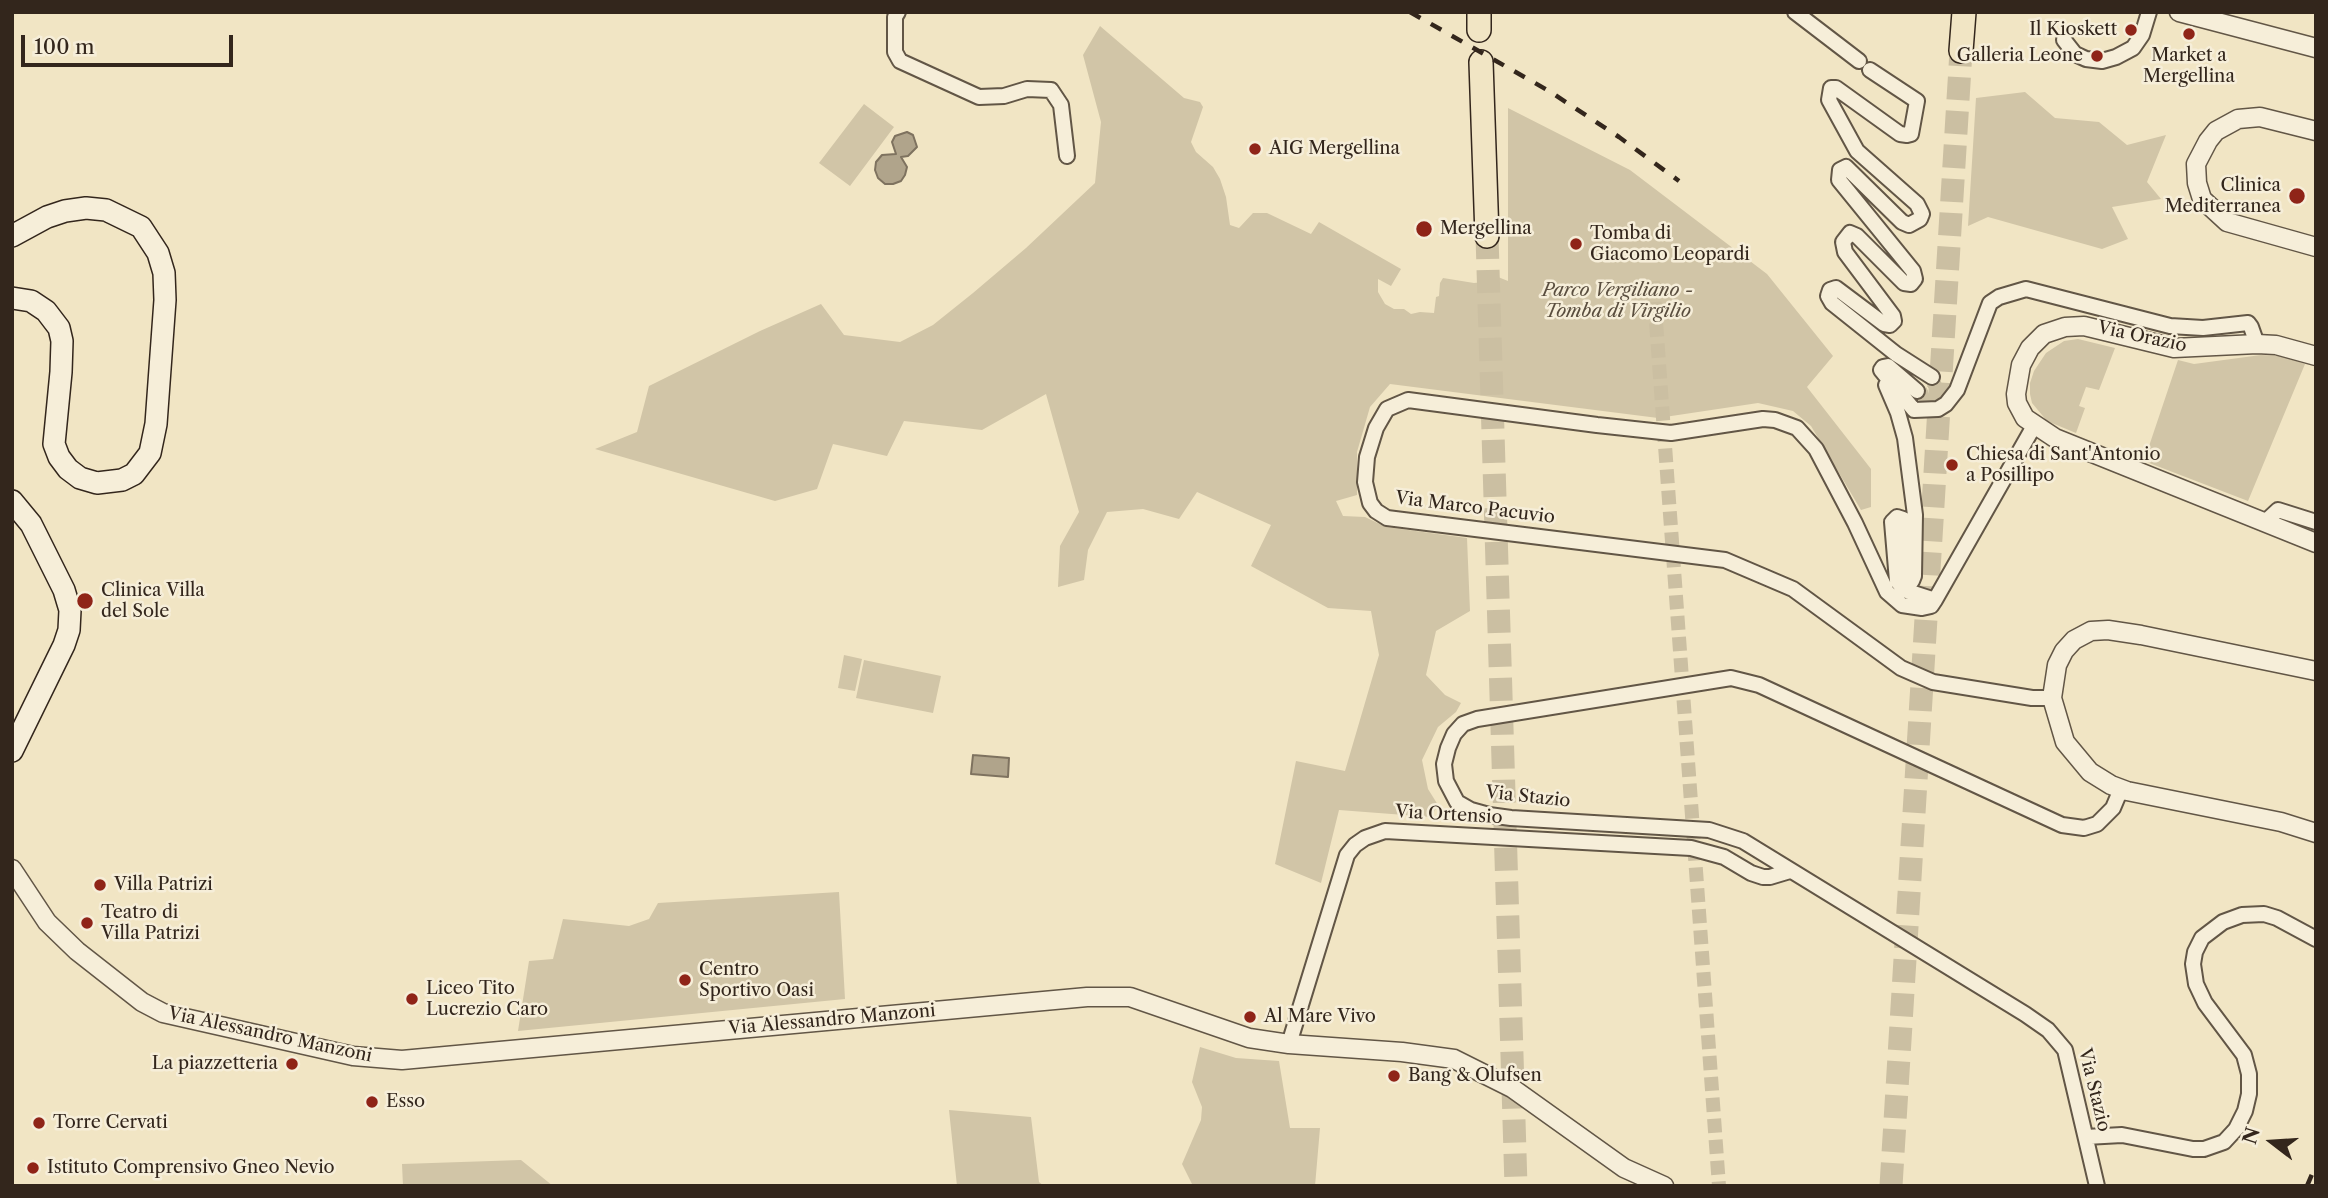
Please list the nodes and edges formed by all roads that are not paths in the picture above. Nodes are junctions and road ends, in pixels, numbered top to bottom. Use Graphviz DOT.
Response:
graph roads {
  1 [pos="898,12"];
  2 [pos="1795,12"];
  3 [pos="1964,12"];
  4 [pos="2149,12"];
  5 [pos="2179,12"];
  6 [pos="2064,40"];
  7 [pos="2316,48"];
  8 [pos="1961,51"];
  9 [pos="1481,62"];
  10 [pos="2316,131"];
  11 [pos="1067,156"];
  12 [pos="12,236"];
  13 [pos="1487,236"];
  14 [pos="2316,247"];
  15 [pos="12,298"];
  16 [pos="2257,344"];
  17 [pos="2316,356"];
  18 [pos="1881,370"];
  19 [pos="1932,376"];
  20 [pos="1917,391"];
  21 [pos="2034,426"];
  22 [pos="12,501"];
  23 [pos="2316,522"];
  24 [pos="2264,523"];
  25 [pos="2316,543"];
  26 [pos="1935,600"];
  27 [pos="2316,671"];
  28 [pos="2052,698"];
  29 [pos="12,751"];
  30 [pos="2121,789"];
  31 [pos="2316,833"];
  32 [pos="1790,871"];
  33 [pos="14,874"];
  34 [pos="2316,939"];
  35 [pos="1289,1044"];
  36 [pos="2086,1137"];
  37 [pos="1664,1186"];
  38 [pos="2097,1186"];
  1 -- 11 [label="street"];
  2 -- 19 [label="street"];
  3 -- 8 [label="main road"];
  4 -- 6 [label="street"];
  5 -- 7 [label="street"];
  9 -- 13 [label="main road"];
  10 -- 14 [label="street"];
  12 -- 15 [label="main road"];
  16 -- 17 [label="street, Via Orazio"];
  16 -- 18 [label="street"];
  16 -- 21 [label="street, Via Orazio"];
  18 -- 20 [label="street"];
  18 -- 26 [label="street"];
  21 -- 24 [label="street"];
  21 -- 26 [label="street"];
  22 -- 29 [label="main road"];
  23 -- 24 [label="street"];
  24 -- 25 [label="street"];
  26 -- 28 [label="street, Via Marco Pacuvio"];
  27 -- 28 [label="street"];
  28 -- 30 [label="street"];
  30 -- 31 [label="street"];
  30 -- 32 [label="street, Via Stazio"];
  32 -- 35 [label="street, Via Ortensio"];
  32 -- 36 [label="street, Via Stazio"];
  33 -- 35 [label="street, Via Alessandro Manzoni"];
  34 -- 36 [label="street"];
  35 -- 37 [label="street, Via Alessandro Manzoni"];
  36 -- 38 [label="street, Via Stazio"];
}
